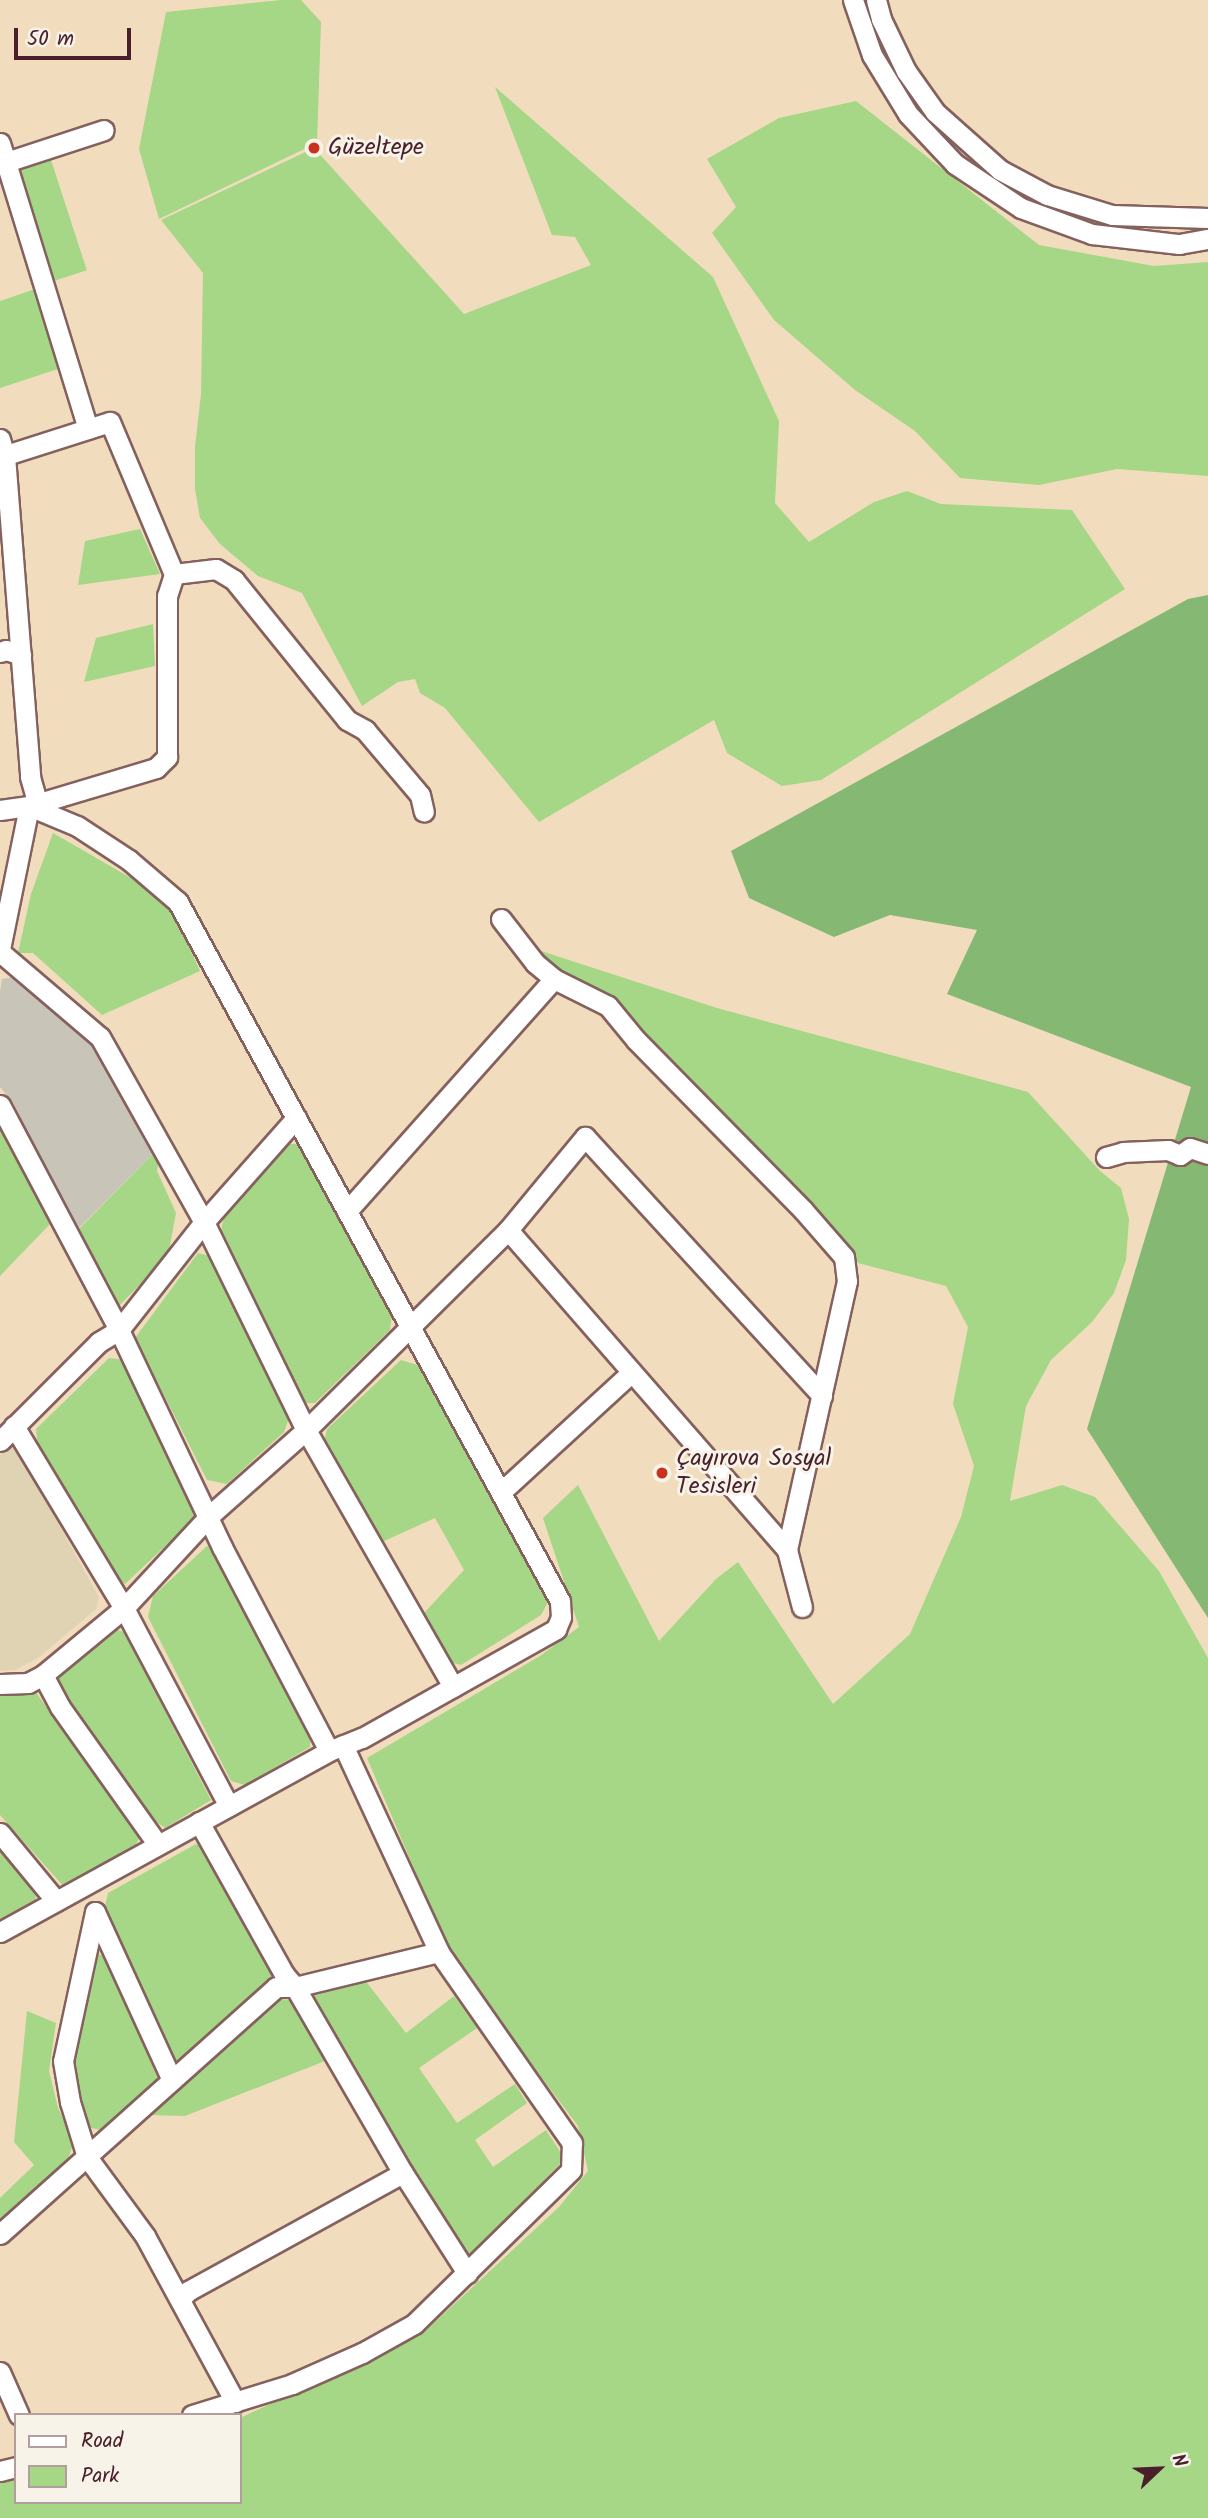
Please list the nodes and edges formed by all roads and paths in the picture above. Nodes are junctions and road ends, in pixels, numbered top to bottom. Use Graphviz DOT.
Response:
graph roads {
  1 [pos="853,0"];
  2 [pos="876,0"];
  3 [pos="104,130"];
  4 [pos="2,157"];
  5 [pos="1208,218"];
  6 [pos="1208,239"];
  7 [pos="88,429"];
  8 [pos="2,451"];
  9 [pos="174,574"];
  10 [pos="0,652"];
  11 [pos="21,655"];
  12 [pos="33,804"];
  13 [pos="0,810"];
  14 [pos="424,811"];
  15 [pos="501,919"];
  16 [pos="0,951"];
  17 [pos="554,979"];
  18 [pos="0,1105"];
  19 [pos="296,1118"];
  20 [pos="1208,1154"];
  21 [pos="1107,1157"];
  22 [pos="347,1211"];
  23 [pos="204,1222"];
  24 [pos="508,1230"];
  25 [pos="411,1328"];
  26 [pos="120,1330"];
  27 [pos="631,1373"];
  28 [pos="822,1395"];
  29 [pos="14,1426"];
  30 [pos="306,1430"];
  31 [pos="0,1440"];
  32 [pos="500,1492"];
  33 [pos="210,1515"];
  34 [pos="787,1550"];
  35 [pos="802,1607"];
  36 [pos="124,1608"];
  37 [pos="43,1675"];
  38 [pos="0,1684"];
  39 [pos="453,1687"];
  40 [pos="336,1748"];
  41 [pos="229,1806"];
  42 [pos="199,1822"];
  43 [pos="0,1833"];
  44 [pos="158,1845"];
  45 [pos="88,1884"];
  46 [pos="56,1901"];
  47 [pos="94,1912"];
  48 [pos="0,1932"];
  49 [pos="439,1952"];
  50 [pos="295,1987"];
  51 [pos="172,2080"];
  52 [pos="87,2157"];
  53 [pos="403,2173"];
  54 [pos="0,2234"];
  55 [pos="467,2273"];
  56 [pos="181,2298"];
  57 [pos="0,2372"];
  58 [pos="234,2402"];
  59 [pos="18,2413"];
  60 [pos="198,2413"];
  1 -- 6 [label="street"];
  2 -- 5 [label="street"];
  3 -- 4 [label="street"];
  4 -- 7 [label="street"];
  7 -- 8 [label="street"];
  7 -- 9 [label="street"];
  8 -- 11 [label="street"];
  9 -- 12 [label="street"];
  9 -- 14 [label="street"];
  10 -- 11 [label="street"];
  11 -- 12 [label="street"];
  12 -- 13 [label="street"];
  12 -- 16 [label="street"];
  12 -- 19 [label="street"];
  15 -- 17 [label="street"];
  16 -- 23 [label="street"];
  17 -- 22 [label="street"];
  17 -- 28 [label="street"];
  18 -- 26 [label="street"];
  19 -- 22 [label="street"];
  19 -- 23 [label="street"];
  20 -- 21 [label="street"];
  22 -- 25 [label="street"];
  23 -- 26 [label="street"];
  23 -- 30 [label="street"];
  24 -- 25 [label="street"];
  24 -- 27 [label="street"];
  24 -- 28 [label="street"];
  25 -- 30 [label="street"];
  25 -- 32 [label="street"];
  26 -- 29 [label="street"];
  26 -- 33 [label="street"];
  27 -- 32 [label="street"];
  27 -- 34 [label="street"];
  28 -- 34 [label="street"];
  29 -- 31 [label="street"];
  29 -- 36 [label="street"];
  30 -- 33 [label="street"];
  30 -- 39 [label="street"];
  32 -- 39 [label="street"];
  33 -- 36 [label="street"];
  33 -- 40 [label="street"];
  34 -- 35 [label="street"];
  36 -- 37 [label="street"];
  36 -- 41 [label="street"];
  37 -- 38 [label="street"];
  37 -- 44 [label="street"];
  39 -- 40 [label="street"];
  40 -- 41 [label="street"];
  40 -- 49 [label="street"];
  41 -- 42 [label="street"];
  42 -- 44 [label="street"];
  42 -- 50 [label="street"];
  43 -- 46 [label="street"];
  44 -- 45 [label="street"];
  45 -- 46 [label="street"];
  45 -- 47 [label="street"];
  46 -- 48 [label="street"];
  47 -- 51 [label="street"];
  47 -- 52 [label="street"];
  49 -- 50 [label="street"];
  49 -- 55 [label="street"];
  50 -- 51 [label="street"];
  50 -- 53 [label="street"];
  51 -- 52 [label="street"];
  52 -- 54 [label="street"];
  52 -- 56 [label="street"];
  53 -- 55 [label="street"];
  53 -- 56 [label="street"];
  55 -- 58 [label="street"];
  56 -- 58 [label="street"];
  57 -- 59 [label="street"];
  58 -- 60 [label="street"];
}
